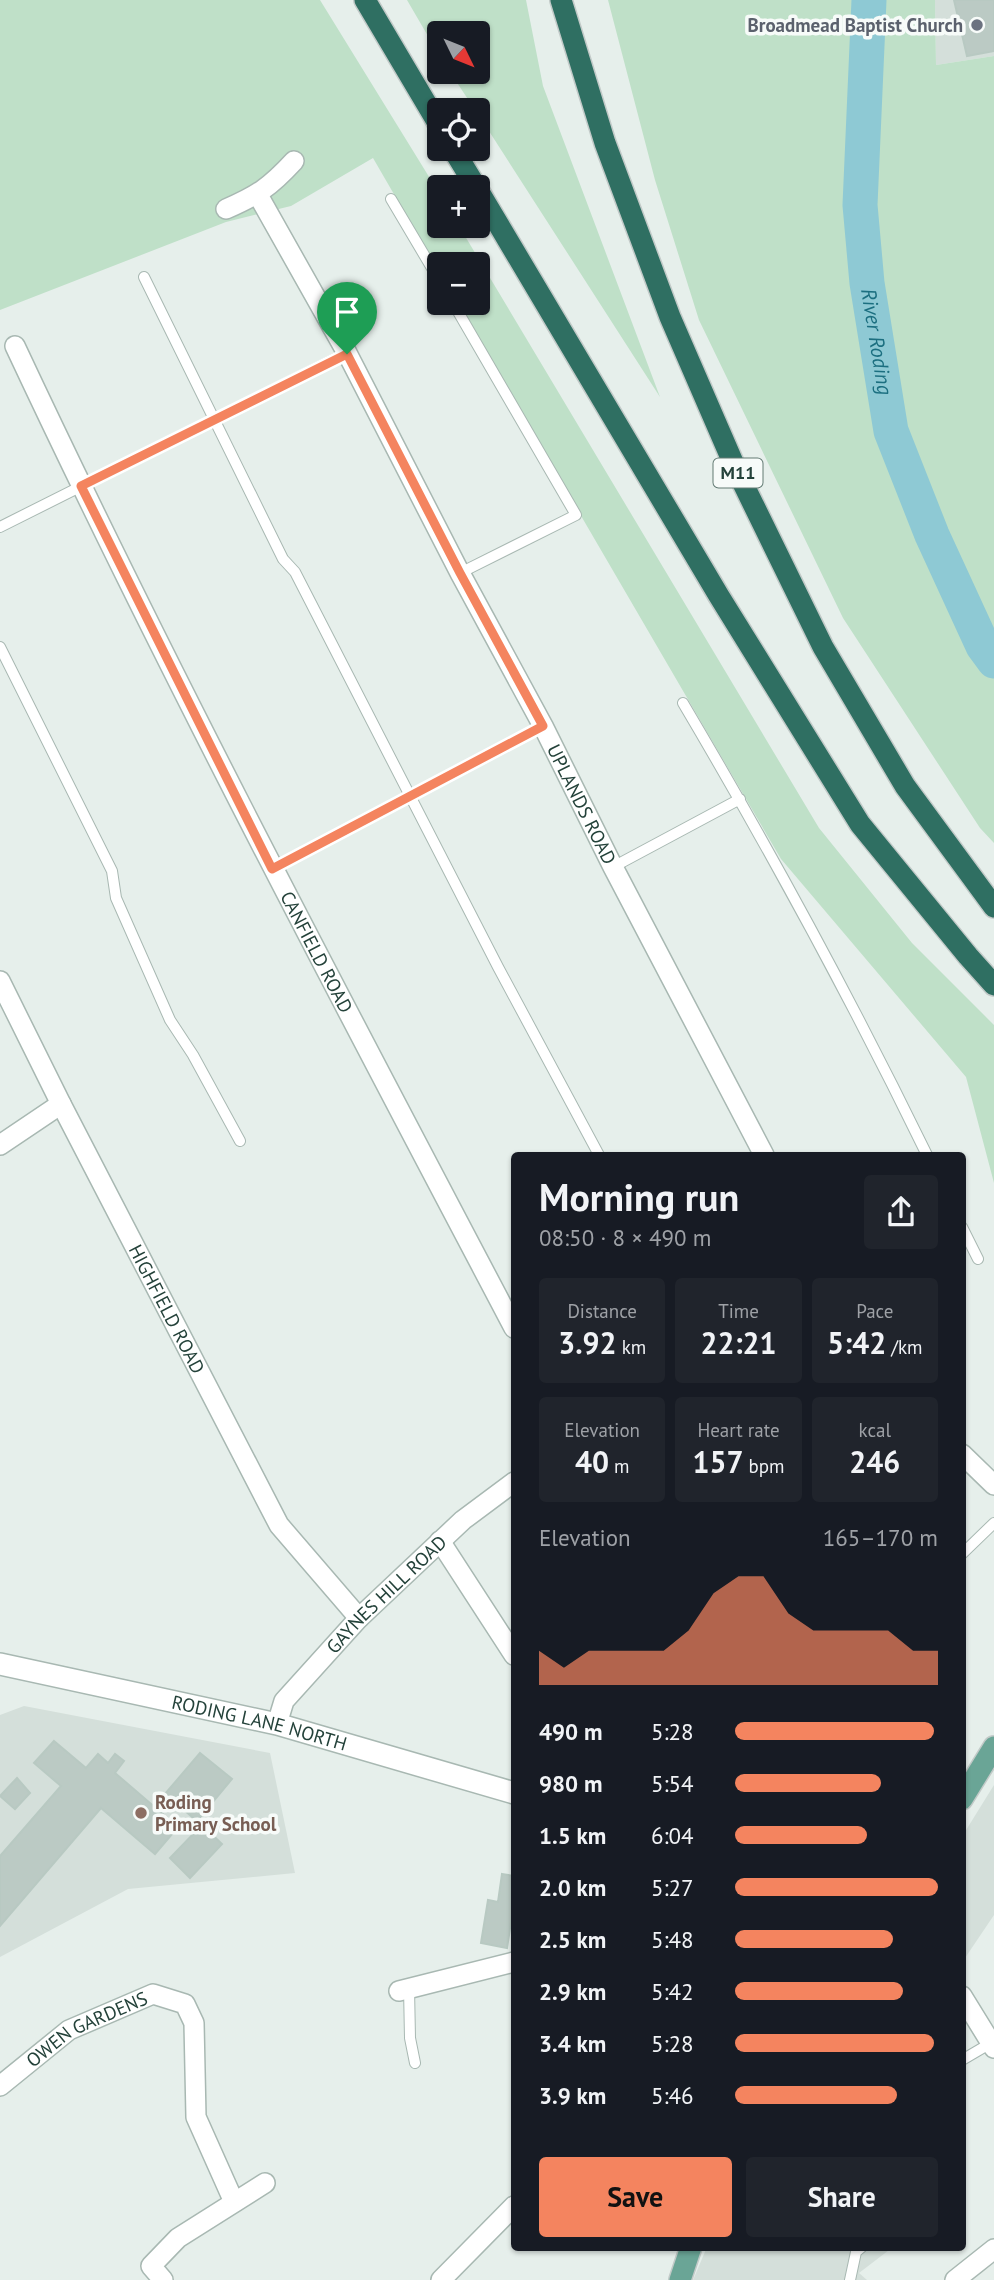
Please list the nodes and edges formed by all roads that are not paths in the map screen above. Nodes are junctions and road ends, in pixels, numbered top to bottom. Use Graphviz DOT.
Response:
graph roads {
  1 [pos="365,0"];
  2 [pos="561,0"];
  3 [pos="427,105"];
  4 [pos="299,156"];
  5 [pos="258,195"];
  6 [pos="391,199"];
  7 [pos="226,209"];
  8 [pos="490,210"];
  9 [pos="427,260"];
  10 [pos="144,277"];
  11 [pos="460,315"];
  12 [pos="15,346"];
  13 [pos="347,354"];
  14 [pos="215,419"];
  15 [pos="81,486"];
  16 [pos="0,527"];
  17 [pos="460,573"];
  18 [pos="0,647"];
  19 [pos="683,703"];
  20 [pos="543,726"];
  21 [pos="411,796"];
  22 [pos="740,799"];
  23 [pos="613,867"];
  24 [pos="272,869"];
  25 [pos="994,907"];
  26 [pos="0,981"];
  27 [pos="994,985"];
  28 [pos="61,1104"];
  29 [pos="240,1141"];
  30 [pos="0,1145"];
  31 [pos="598,1152"];
  32 [pos="762,1152"];
  33 [pos="925,1152"];
  34 [pos="966,1235"];
  35 [pos="978,1259"];
  36 [pos="511,1322"];
  37 [pos="966,1458"];
  38 [pos="511,1484"];
  39 [pos="994,1485"];
  40 [pos="994,1523"];
  41 [pos="440,1541"];
  42 [pos="966,1550"];
  43 [pos="359,1618"];
  44 [pos="511,1650"];
  45 [pos="0,1664"];
  46 [pos="277,1724"];
  47 [pos="994,1747"];
  48 [pos="511,1792"];
  49 [pos="966,1792"];
  50 [pos="511,1963"];
  51 [pos="404,1989"];
  52 [pos="966,2003"];
  53 [pos="992,2046"];
  54 [pos="966,2058"];
  55 [pos="415,2063"];
  56 [pos="0,2086"];
  57 [pos="265,2183"];
  58 [pos="234,2202"];
  59 [pos="511,2209"];
  60 [pos="994,2249"];
  61 [pos="690,2251"];
  62 [pos="856,2251"];
  63 [pos="151,2275"];
  64 [pos="440,2280"];
  65 [pos="680,2280"];
  66 [pos="850,2280"];
  67 [pos="955,2280"];
  1 -- 3 [label="highway"];
  2 -- 25 [label="highway, M11"];
  4 -- 5 [label="street"];
  5 -- 7 [label="street"];
  5 -- 13 [label="street, UPLANDS ROAD"];
  6 -- 9 [label="lane"];
  8 -- 27 [label="highway"];
  10 -- 14 [label="lane"];
  11 -- 17 [label="lane"];
  12 -- 15 [label="street, CANFIELD ROAD"];
  13 -- 14 [label="lane"];
  13 -- 17 [label="street, UPLANDS ROAD"];
  14 -- 15 [label="lane"];
  14 -- 21 [label="lane"];
  15 -- 16 [label="lane"];
  15 -- 24 [label="street, CANFIELD ROAD"];
  17 -- 20 [label="street, UPLANDS ROAD"];
  18 -- 29 [label="lane"];
  19 -- 22 [label="lane"];
  20 -- 21 [label="lane"];
  20 -- 23 [label="street, UPLANDS ROAD"];
  21 -- 24 [label="lane"];
  21 -- 31 [label="lane"];
  22 -- 23 [label="lane"];
  22 -- 33 [label="lane"];
  23 -- 32 [label="street, UPLANDS ROAD"];
  24 -- 36 [label="street, CANFIELD ROAD"];
  26 -- 28 [label="street, HIGHFIELD ROAD"];
  28 -- 30 [label="street"];
  28 -- 43 [label="street, HIGHFIELD ROAD"];
  34 -- 35 [label="lane"];
  37 -- 39 [label="street"];
  38 -- 41 [label="street, GAYNES HILL ROAD"];
  40 -- 42 [label="lane"];
  41 -- 43 [label="street, GAYNES HILL ROAD"];
  41 -- 44 [label="street"];
  43 -- 46 [label="street, GAYNES HILL ROAD"];
  45 -- 46 [label="street, RODING LANE NORTH"];
  46 -- 48 [label="street, RODING LANE NORTH"];
  47 -- 49 [label="main road"];
  50 -- 51 [label="street"];
  51 -- 55 [label="lane"];
  52 -- 53 [label="street"];
  53 -- 54 [label="lane"];
  56 -- 58 [label="street, OWEN GARDENS"];
  57 -- 58 [label="street"];
  58 -- 63 [label="street"];
  59 -- 64 [label="street"];
  60 -- 67 [label="street"];
  61 -- 65 [label="main road"];
  62 -- 66 [label="lane"];
}
